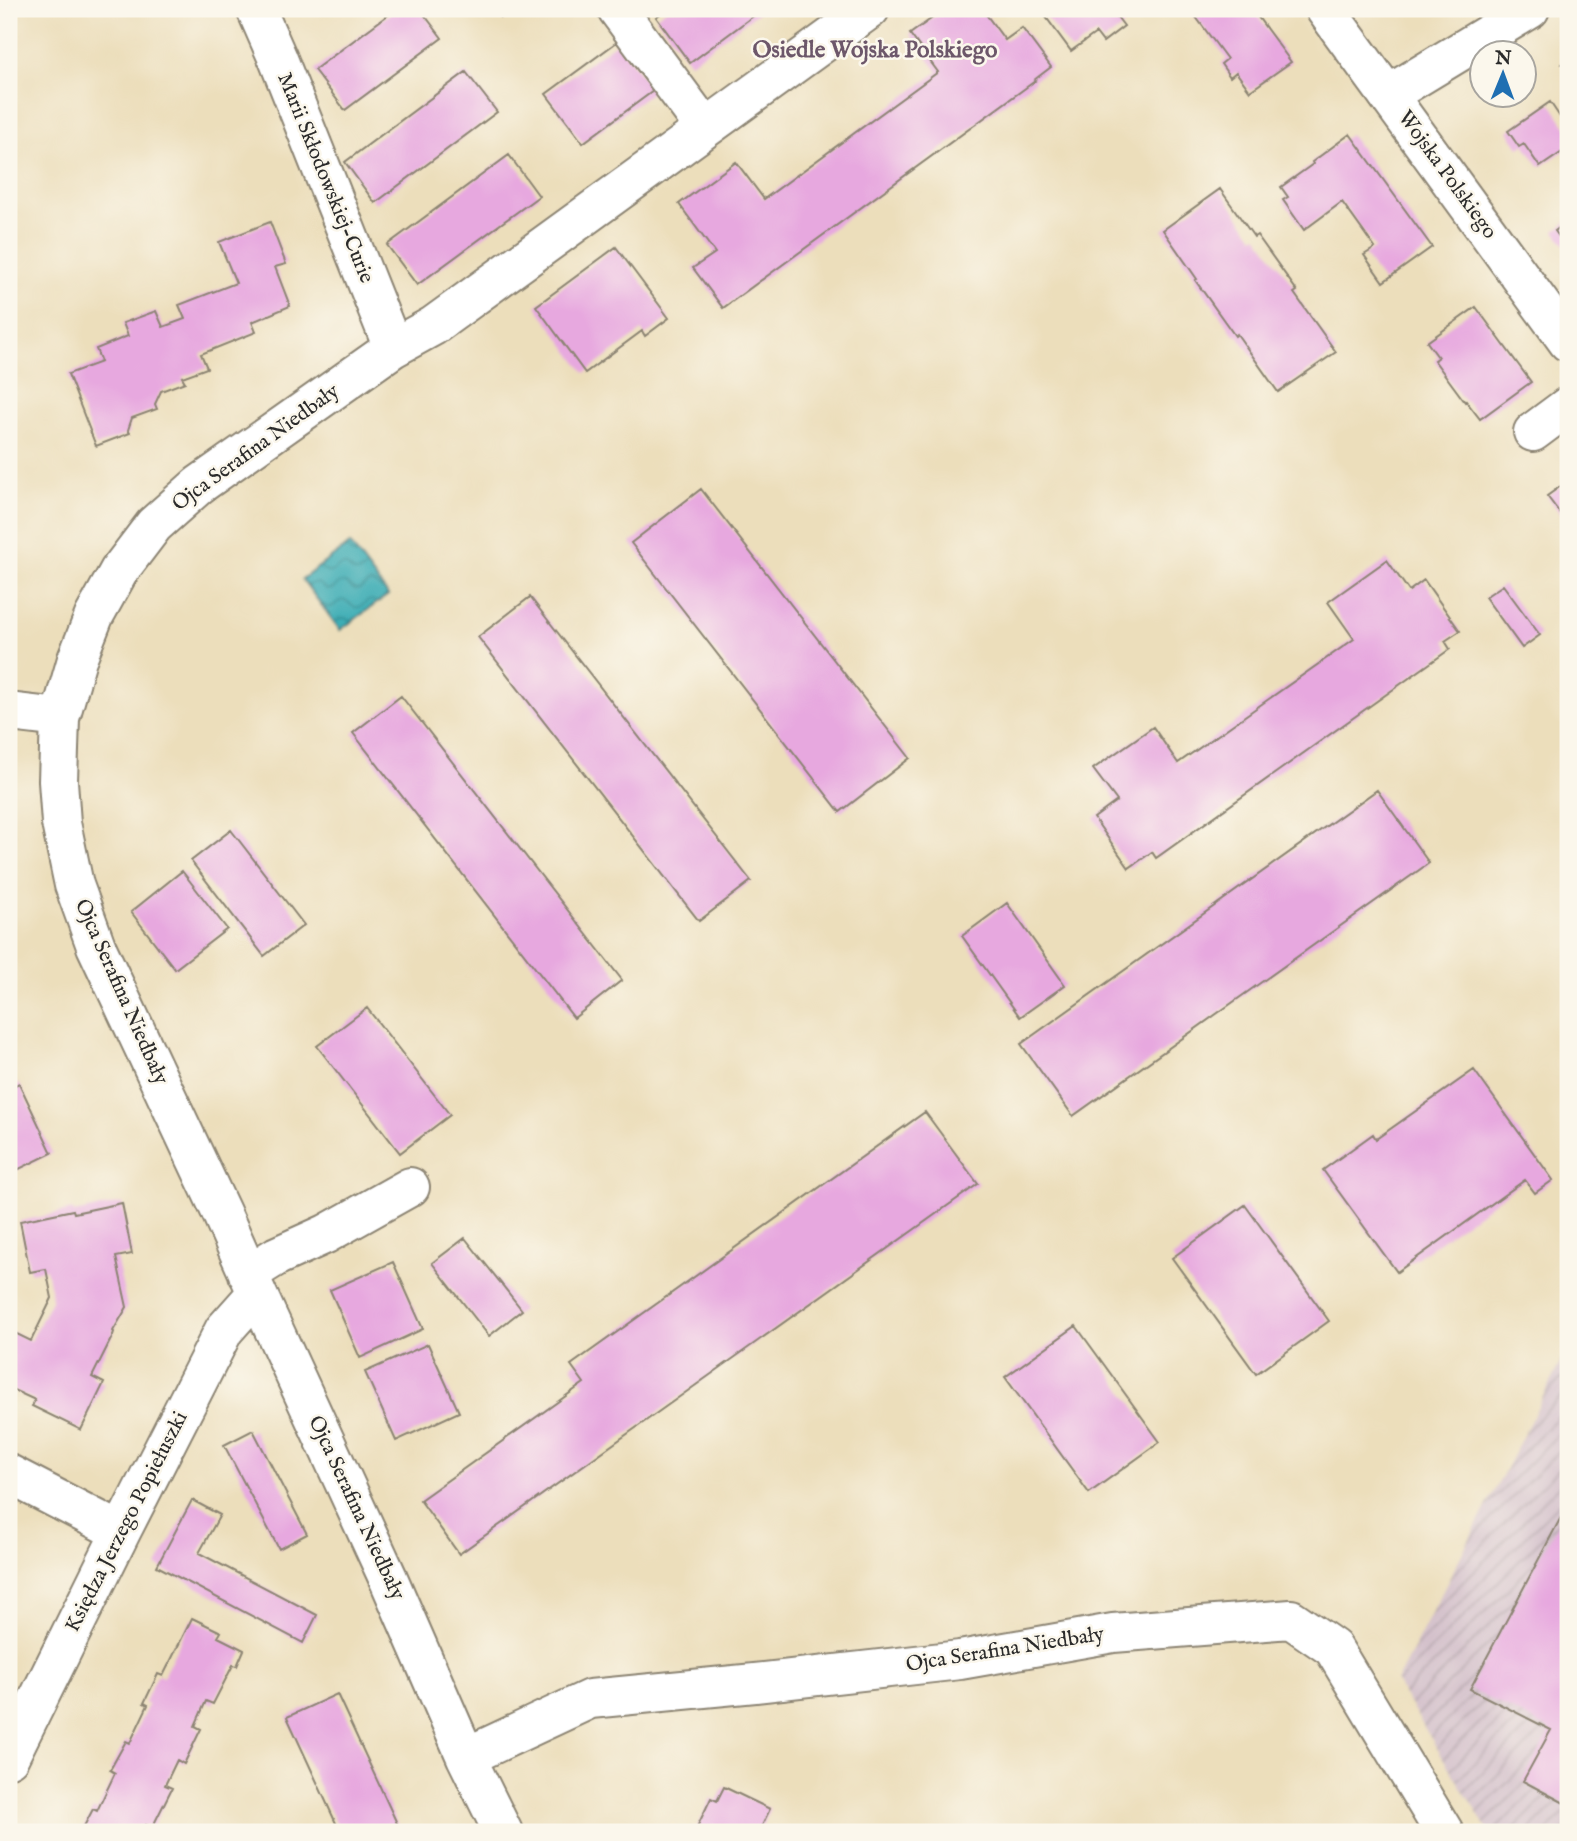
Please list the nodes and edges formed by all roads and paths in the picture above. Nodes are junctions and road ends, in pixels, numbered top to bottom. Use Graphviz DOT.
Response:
graph roads {
  1 [pos="256,9"];
  2 [pos="617,9"];
  3 [pos="870,9"];
  4 [pos="1325,9"];
  5 [pos="1530,9"];
  6 [pos="1388,95"];
  7 [pos="705,128"];
  8 [pos="1568,342"];
  9 [pos="393,348"];
  10 [pos="1568,406"];
  11 [pos="1533,432"];
  12 [pos="9,712"];
  13 [pos="60,719"];
  14 [pos="410,1187"];
  15 [pos="253,1284"];
  16 [pos="9,1474"];
  17 [pos="121,1532"];
  18 [pos="466,1757"];
  19 [pos="9,1758"];
  20 [pos="503,1832"];
  21 [pos="1444,1832"];
  1 -- 9 [label="street, Marii Skłodowskiej-Curie"];
  2 -- 7 [label="street"];
  3 -- 7 [label="street, Ojca Serafina Niedbały"];
  4 -- 6 [label="street, Wojska Polskiego"];
  5 -- 6 [label="street"];
  6 -- 8 [label="street, Wojska Polskiego"];
  7 -- 9 [label="street, Ojca Serafina Niedbały"];
  9 -- 13 [label="street, Ojca Serafina Niedbały"];
  10 -- 11 [label="street"];
  12 -- 13 [label="street"];
  13 -- 15 [label="street, Ojca Serafina Niedbały"];
  14 -- 15 [label="street, Księdza Jerzego Popiełuszki"];
  15 -- 17 [label="street, Księdza Jerzego Popiełuszki"];
  15 -- 18 [label="street, Ojca Serafina Niedbały"];
  16 -- 17 [label="street"];
  17 -- 19 [label="street, Księdza Jerzego Popiełuszki"];
  18 -- 20 [label="street, Ojca Serafina Niedbały"];
  18 -- 21 [label="street, Ojca Serafina Niedbały"];
}
